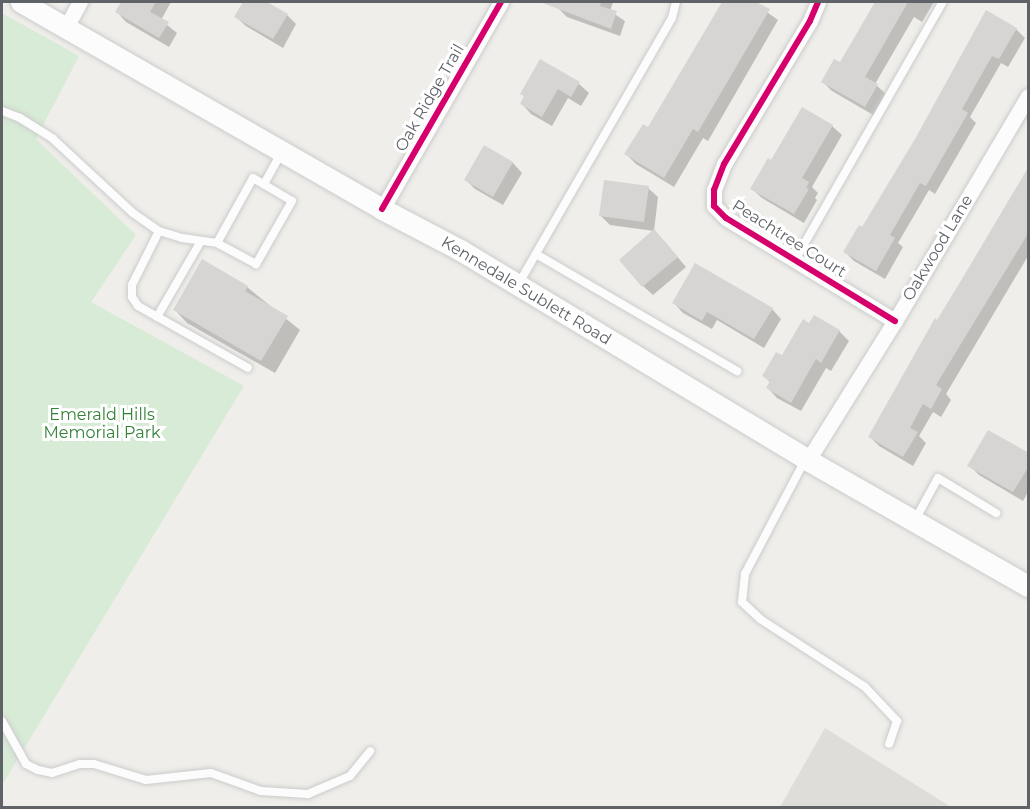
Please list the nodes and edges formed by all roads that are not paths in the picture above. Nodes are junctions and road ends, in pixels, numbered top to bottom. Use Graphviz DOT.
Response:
graph roads {
  1 [pos="21,2"];
  2 [pos="80,2"];
  3 [pos="501,2"];
  4 [pos="676,2"];
  5 [pos="818,2"];
  6 [pos="943,2"];
  7 [pos="66,27"];
  8 [pos="1029,96"];
  9 [pos="2,111"];
  10 [pos="282,152"];
  11 [pos="264,184"];
  12 [pos="382,209"];
  13 [pos="159,231"];
  14 [pos="201,241"];
  15 [pos="217,243"];
  16 [pos="536,254"];
  17 [pos="795,260"];
  18 [pos="518,285"];
  19 [pos="158,317"];
  20 [pos="895,321"];
  21 [pos="248,368"];
  22 [pos="737,371"];
  23 [pos="807,459"];
  24 [pos="996,513"];
  25 [pos="914,521"];
  26 [pos="1029,586"];
  27 [pos="2,721"];
  28 [pos="889,744"];
  29 [pos="370,751"];
  1 -- 7 [label="main road, Kennedale Sublett Road"];
  2 -- 7 [label="street"];
  3 -- 12 [label="street, Oak Ridge Trail"];
  4 -- 16 [label="lane"];
  5 -- 17 [label="street, Peachtree Court"];
  6 -- 17 [label="lane"];
  7 -- 10 [label="main road, Kennedale Sublett Road"];
  8 -- 20 [label="street, Oakwood Lane"];
  9 -- 13 [label="lane"];
  10 -- 11 [label="lane"];
  10 -- 12 [label="main road, Kennedale Sublett Road"];
  11 -- 15 [label="lane"];
  11 -- 15 [label="lane"];
  12 -- 18 [label="main road, Kennedale Sublett Road"];
  13 -- 14 [label="lane"];
  13 -- 19 [label="lane"];
  14 -- 15 [label="lane"];
  14 -- 19 [label="lane"];
  16 -- 18 [label="lane"];
  16 -- 22 [label="lane"];
  17 -- 20 [label="street, Peachtree Court"];
  18 -- 23 [label="main road, Kennedale Sublett Road"];
  19 -- 21 [label="lane"];
  20 -- 23 [label="street, Oakwood Lane"];
  23 -- 25 [label="main road, Kennedale Sublett Road"];
  23 -- 28 [label="lane"];
  24 -- 25 [label="lane"];
  25 -- 26 [label="main road, Kennedale Sublett Road"];
  27 -- 29 [label="lane"];
}
